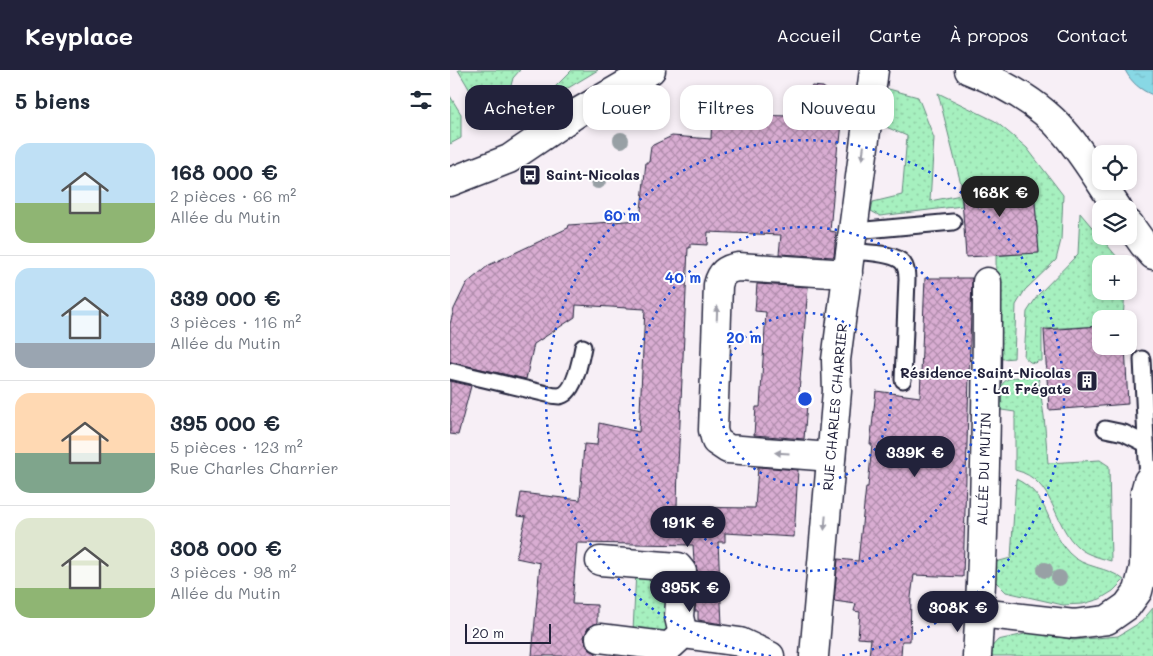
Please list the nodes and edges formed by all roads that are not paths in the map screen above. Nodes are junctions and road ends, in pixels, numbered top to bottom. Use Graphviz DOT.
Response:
graph roads {
  1 [pos="651,70"];
  2 [pos="874,70"];
  3 [pos="969,70"];
  4 [pos="450,182"];
  5 [pos="1112,200"];
  6 [pos="953,222"];
  7 [pos="1137,236"];
  8 [pos="851,252"];
  9 [pos="1153,255"];
  10 [pos="987,282"];
  11 [pos="583,347"];
  12 [pos="1142,359"];
  13 [pos="450,371"];
  14 [pos="903,380"];
  15 [pos="1105,429"];
  16 [pos="1146,444"];
  17 [pos="831,457"];
  18 [pos="1150,478"];
  19 [pos="600,561"];
  20 [pos="980,613"];
  21 [pos="600,638"];
  22 [pos="676,645"];
  23 [pos="770,656"];
  24 [pos="814,656"];
  25 [pos="978,656"];
  1 -- 4 [label="street"];
  2 -- 8 [label="street, RUE CHARLES CHARRIER, one-way"];
  3 -- 5 [label="street"];
  6 -- 8 [label="lane"];
  7 -- 9 [label="street"];
  8 -- 14 [label="lane"];
  8 -- 17 [label="street, RUE CHARLES CHARRIER"];
  17 -- 8 [label="street, one-way"];
  10 -- 20 [label="street, ALLÉE DU MUTIN"];
  11 -- 13 [label="lane"];
  12 -- 16 [label="lane"];
  15 -- 16 [label="lane"];
  16 -- 18 [label="lane"];
  17 -- 24 [label="street, RUE CHARLES CHARRIER, one-way"];
  18 -- 20 [label="street"];
  19 -- 22 [label="street"];
  20 -- 25 [label="street, ALLÉE DU MUTIN"];
  21 -- 22 [label="street"];
  22 -- 23 [label="street"];
}
